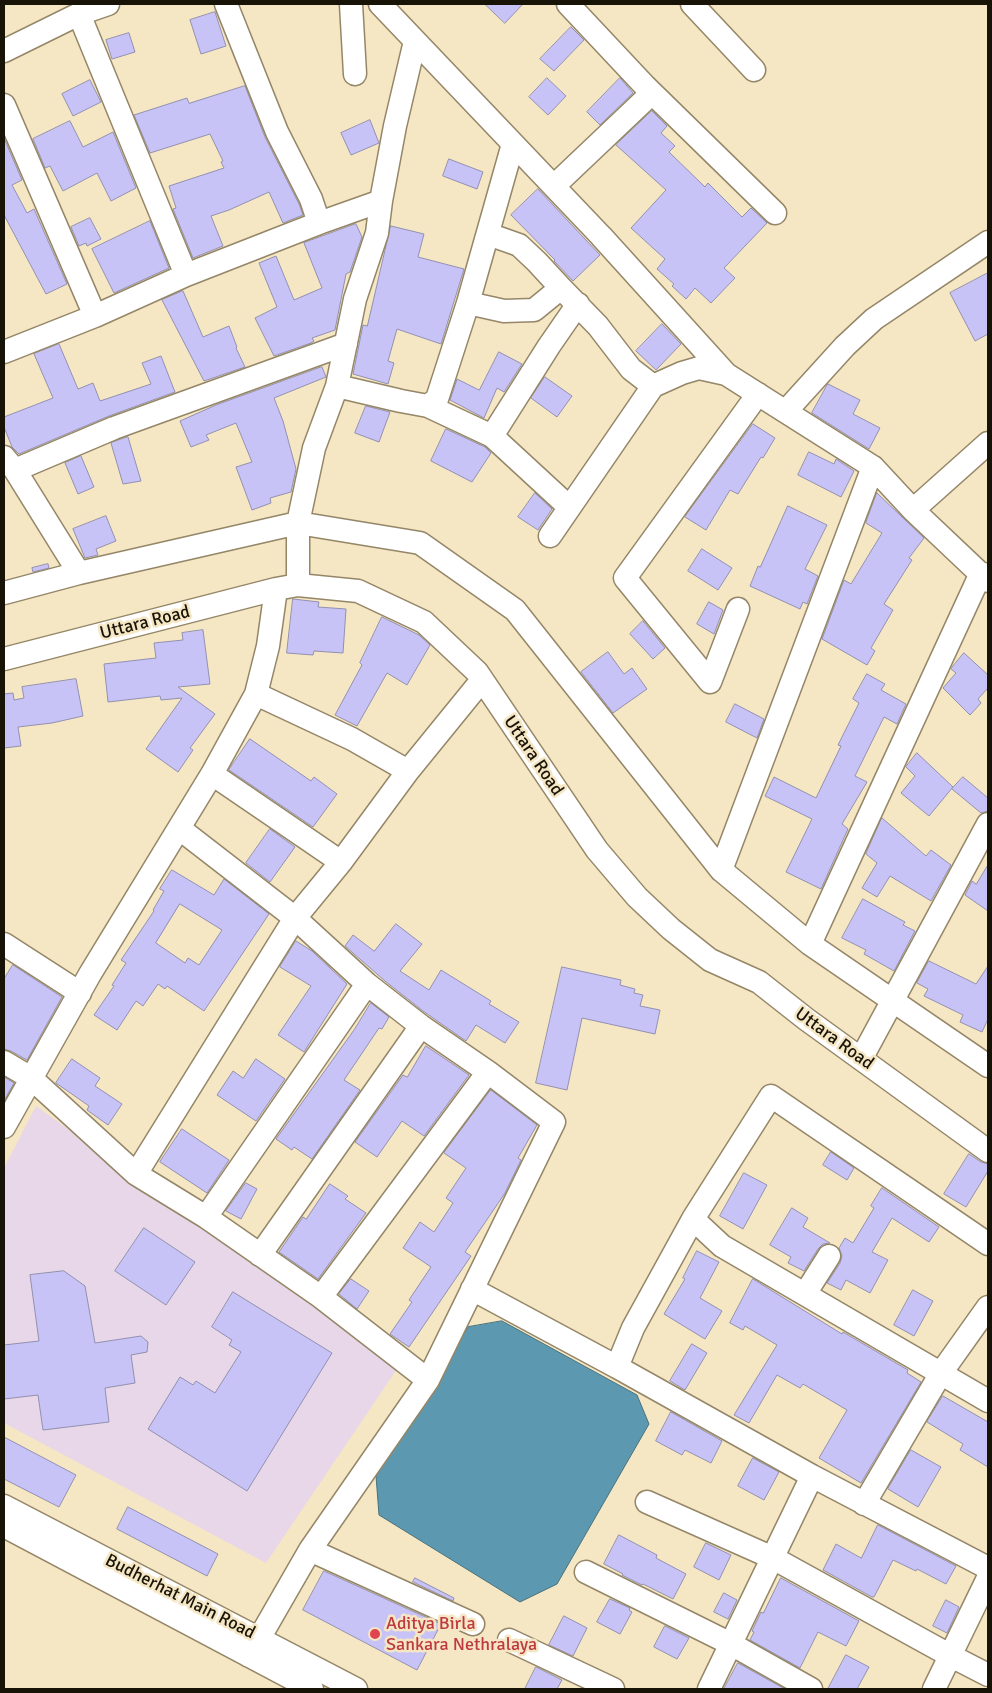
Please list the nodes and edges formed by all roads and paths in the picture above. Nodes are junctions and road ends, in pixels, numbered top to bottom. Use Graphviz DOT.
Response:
graph roads {
  1 [pos="108,4"];
  2 [pos="226,4"];
  3 [pos="351,4"];
  4 [pos="380,4"];
  5 [pos="568,4"];
  6 [pos="692,4"];
  7 [pos="79,14"];
  8 [pos="416,41"];
  9 [pos="4,51"];
  10 [pos="754,70"];
  11 [pos="355,74"];
  12 [pos="652,93"];
  13 [pos="4,105"];
  14 [pos="514,144"];
  15 [pos="554,186"];
  16 [pos="381,201"];
  17 [pos="775,213"];
  18 [pos="319,223"];
  19 [pos="488,234"];
  20 [pos="988,242"];
  21 [pos="186,275"];
  22 [pos="560,288"];
  23 [pos="468,303"];
  24 [pos="578,304"];
  25 [pos="95,316"];
  26 [pos="346,344"];
  27 [pos="4,352"];
  28 [pos="726,374"];
  29 [pos="337,386"];
  30 [pos="654,386"];
  31 [pos="758,394"];
  32 [pos="428,406"];
  33 [pos="786,411"];
  34 [pos="492,436"];
  35 [pos="988,443"];
  36 [pos="10,464"];
  37 [pos="872,467"];
  38 [pos="570,507"];
  39 [pos="913,510"];
  40 [pos="298,523"];
  41 [pos="550,536"];
  42 [pos="80,573"];
  43 [pos="985,577"];
  44 [pos="298,585"];
  45 [pos="276,589"];
  46 [pos="4,593"];
  47 [pos="738,609"];
  48 [pos="4,659"];
  49 [pos="482,680"];
  50 [pos="256,694"];
  51 [pos="408,771"];
  52 [pos="212,774"];
  53 [pos="988,824"];
  54 [pos="180,829"];
  55 [pos="341,862"];
  56 [pos="721,870"];
  57 [pos="295,918"];
  58 [pos="4,944"];
  59 [pos="810,944"];
  60 [pos="367,984"];
  61 [pos="80,993"];
  62 [pos="894,1002"];
  63 [pos="421,1026"];
  64 [pos="862,1059"];
  65 [pos="4,1062"];
  66 [pos="988,1066"];
  67 [pos="488,1072"];
  68 [pos="31,1078"];
  69 [pos="4,1127"];
  70 [pos="988,1151"];
  71 [pos="136,1174"];
  72 [pos="206,1217"];
  73 [pos="693,1219"];
  74 [pos="988,1244"];
  75 [pos="260,1255"];
  76 [pos="829,1256"];
  77 [pos="472,1289"];
  78 [pos="805,1294"];
  79 [pos="321,1298"];
  80 [pos="988,1307"];
  81 [pos="617,1367"];
  82 [pos="941,1373"];
  83 [pos="428,1380"];
  84 [pos="988,1400"];
  85 [pos="812,1476"];
  86 [pos="647,1502"];
  87 [pos="864,1504"];
  88 [pos="4,1506"];
  89 [pos="4,1526"];
  90 [pos="310,1550"];
  91 [pos="773,1558"];
  92 [pos="988,1568"];
  93 [pos="586,1572"];
  94 [pos="988,1578"];
  95 [pos="473,1624"];
  96 [pos="509,1640"];
  97 [pos="731,1644"];
  98 [pos="254,1647"];
  99 [pos="950,1656"];
  100 [pos="988,1675"];
  101 [pos="312,1689"];
  102 [pos="356,1689"];
  103 [pos="613,1689"];
  104 [pos="709,1689"];
  105 [pos="811,1689"];
  106 [pos="934,1689"];
  1 -- 7 [label="street"];
  2 -- 18 [label="street"];
  3 -- 11 [label="street"];
  4 -- 8 [label="street"];
  5 -- 12 [label="street"];
  6 -- 10 [label="street"];
  7 -- 9 [label="street"];
  7 -- 21 [label="street"];
  8 -- 14 [label="street"];
  8 -- 16 [label="street"];
  12 -- 15 [label="street"];
  12 -- 17 [label="street"];
  13 -- 25 [label="street"];
  14 -- 15 [label="street"];
  14 -- 19 [label="street"];
  15 -- 28 [label="street"];
  16 -- 18 [label="street"];
  16 -- 26 [label="street"];
  18 -- 21 [label="street"];
  19 -- 22 [label="street"];
  19 -- 23 [label="street"];
  20 -- 33 [label="street"];
  21 -- 25 [label="street"];
  22 -- 23 [label="street"];
  22 -- 24 [label="street"];
  23 -- 32 [label="street"];
  24 -- 30 [label="street"];
  24 -- 34 [label="street"];
  25 -- 27 [label="street"];
  26 -- 29 [label="street"];
  26 -- 36 [label="street"];
  28 -- 30 [label="street"];
  28 -- 31 [label="street"];
  29 -- 32 [label="street"];
  29 -- 40 [label="street"];
  30 -- 38 [label="street"];
  31 -- 33 [label="street"];
  31 -- 47 [label="street"];
  32 -- 34 [label="street"];
  33 -- 37 [label="street"];
  34 -- 38 [label="street"];
  35 -- 39 [label="street"];
  36 -- 42 [label="street"];
  37 -- 39 [label="street"];
  37 -- 56 [label="street"];
  38 -- 41 [label="street"];
  39 -- 43 [label="street"];
  40 -- 42 [label="street"];
  40 -- 44 [label="street"];
  40 -- 56 [label="street"];
  42 -- 46 [label="street"];
  43 -- 59 [label="street"];
  44 -- 45 [label="street, Uttara Road"];
  44 -- 49 [label="street, Uttara Road"];
  45 -- 48 [label="street, Uttara Road"];
  45 -- 50 [label="street"];
  49 -- 51 [label="street"];
  49 -- 64 [label="street, Uttara Road"];
  50 -- 51 [label="street"];
  50 -- 52 [label="street"];
  51 -- 55 [label="street"];
  52 -- 54 [label="street"];
  52 -- 55 [label="street"];
  53 -- 62 [label="street"];
  54 -- 57 [label="street"];
  54 -- 61 [label="street"];
  55 -- 57 [label="street"];
  56 -- 59 [label="street"];
  57 -- 60 [label="street"];
  57 -- 71 [label="street"];
  58 -- 61 [label="street"];
  59 -- 62 [label="street"];
  60 -- 63 [label="street"];
  60 -- 72 [label="street"];
  61 -- 68 [label="street"];
  62 -- 64 [label="street"];
  62 -- 66 [label="street"];
  63 -- 67 [label="street"];
  63 -- 75 [label="street"];
  64 -- 70 [label="street, Uttara Road"];
  65 -- 68 [label="street"];
  67 -- 77 [label="street"];
  67 -- 79 [label="street"];
  68 -- 69 [label="street"];
  68 -- 71 [label="street"];
  71 -- 72 [label="street"];
  72 -- 75 [label="street"];
  73 -- 74 [label="street"];
  73 -- 78 [label="street"];
  73 -- 81 [label="street"];
  75 -- 79 [label="street"];
  76 -- 78 [label="street"];
  77 -- 81 [label="street"];
  77 -- 83 [label="street"];
  78 -- 82 [label="street"];
  79 -- 83 [label="street"];
  80 -- 82 [label="street"];
  81 -- 85 [label="street"];
  82 -- 84 [label="street"];
  82 -- 87 [label="street"];
  83 -- 90 [label="street"];
  85 -- 87 [label="street"];
  85 -- 91 [label="street"];
  86 -- 91 [label="street"];
  87 -- 92 [label="street"];
  88 -- 98 [label="street, Budherhat Main Road"];
  89 -- 98 [label="street, Budherhat Main Road"];
  90 -- 95 [label="street"];
  90 -- 98 [label="street"];
  91 -- 97 [label="street"];
  91 -- 99 [label="street"];
  93 -- 97 [label="street"];
  94 -- 99 [label="street"];
  96 -- 103 [label="street"];
  97 -- 104 [label="street"];
  97 -- 105 [label="street"];
  98 -- 101 [label="street, Budherhat Main Road"];
  98 -- 102 [label="street, Budherhat Main Road"];
  99 -- 100 [label="street"];
  99 -- 106 [label="street"];
}
